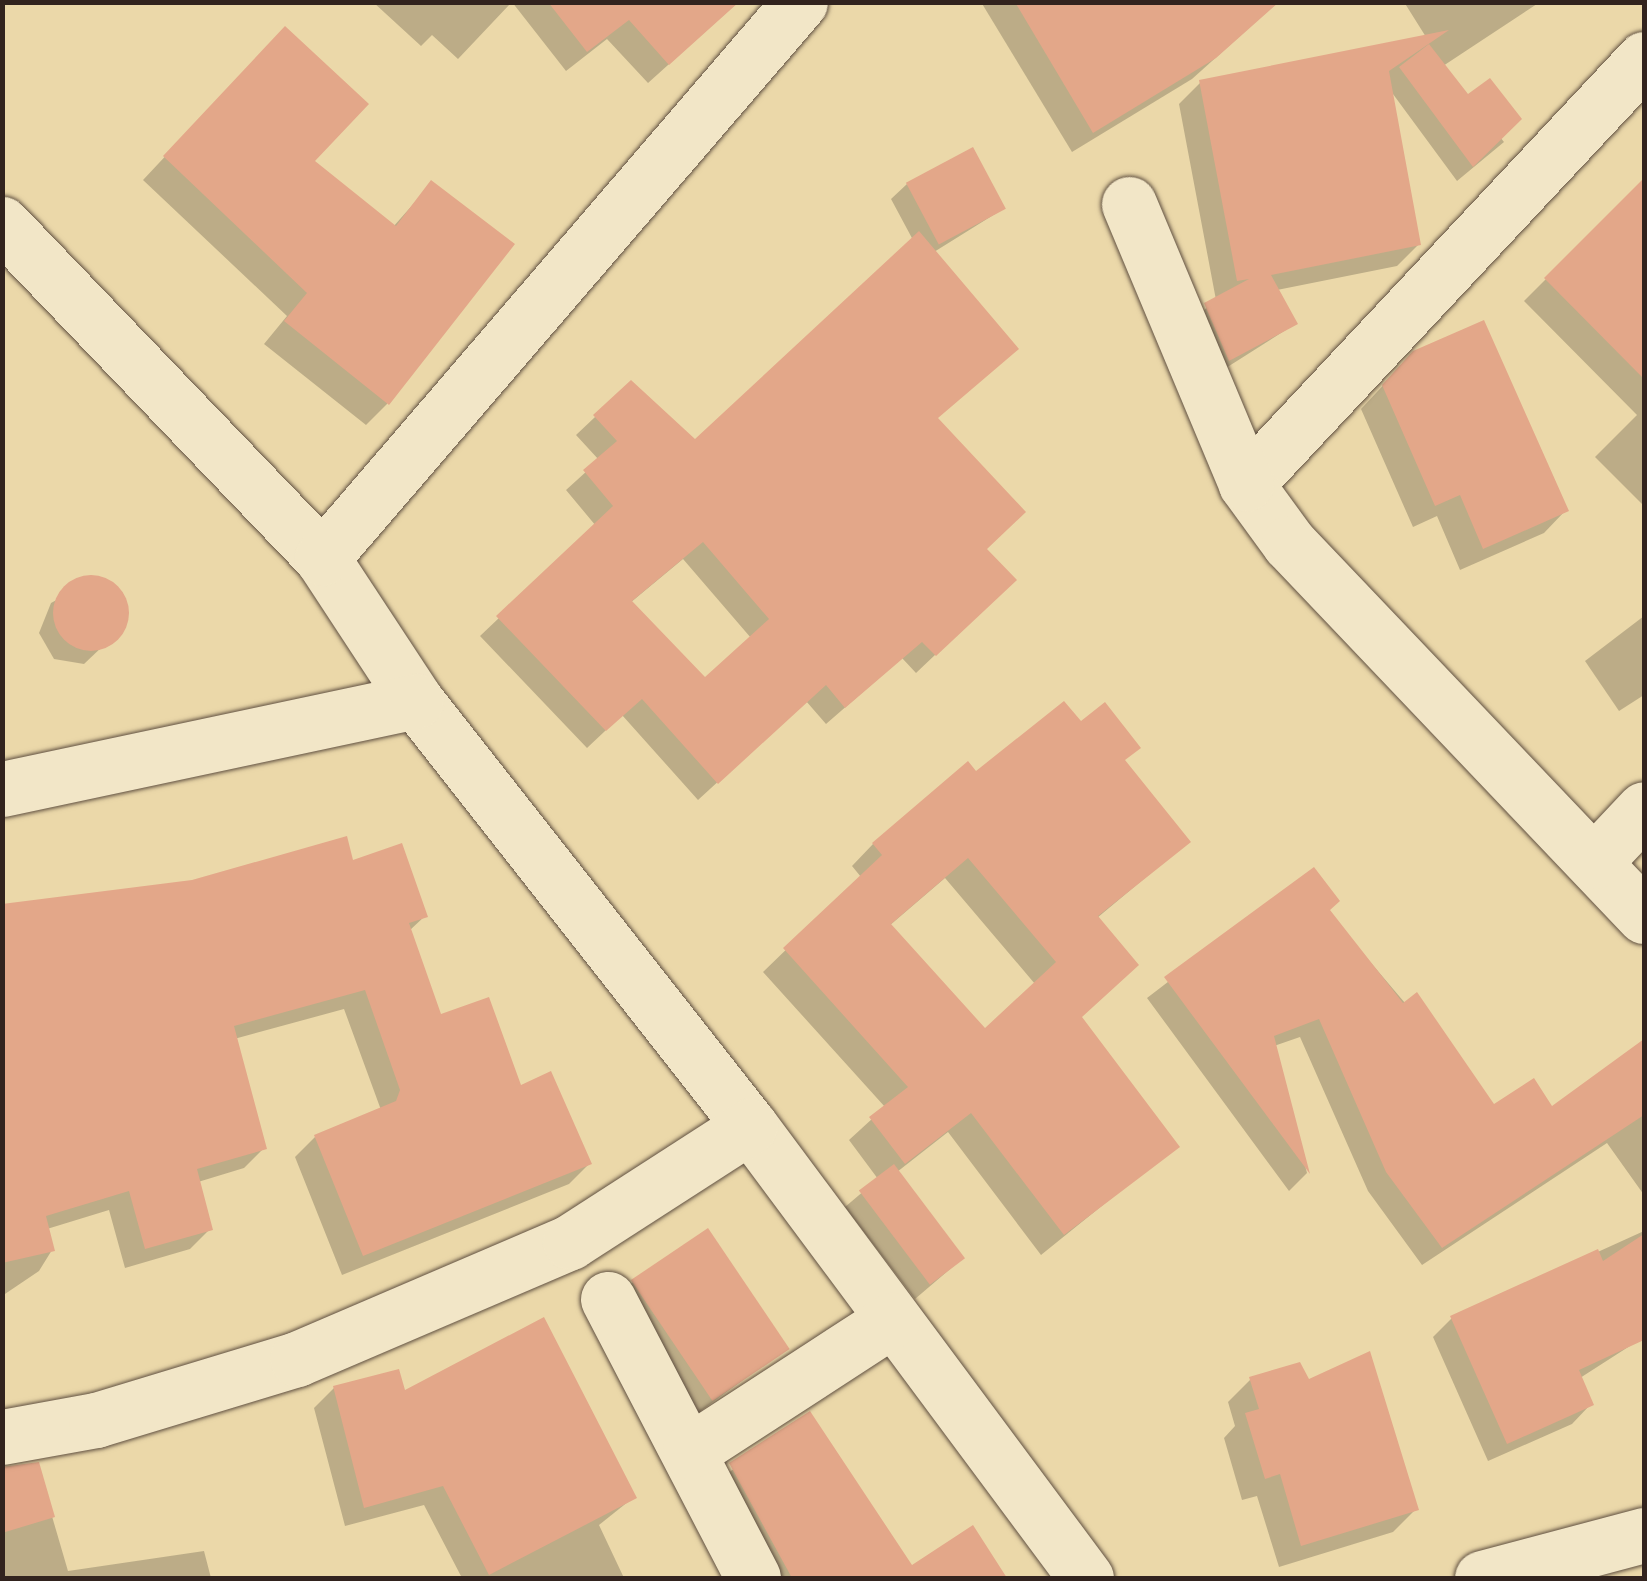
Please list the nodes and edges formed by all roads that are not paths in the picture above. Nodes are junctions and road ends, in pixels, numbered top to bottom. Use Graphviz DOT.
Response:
graph roads {
  1 [pos="800,2"];
  2 [pos="1644,59"];
  3 [pos="1129,204"];
  4 [pos="13,253"];
  5 [pos="1246,484"];
  6 [pos="322,558"];
  7 [pos="416,701"];
  8 [pos="2,789"];
  9 [pos="1644,808"];
  10 [pos="1595,861"];
  11 [pos="1644,916"];
  12 [pos="750,1126"];
  13 [pos="608,1299"];
  14 [pos="892,1320"];
  15 [pos="2,1437"];
  16 [pos="690,1451"];
  17 [pos="1644,1535"];
  18 [pos="752,1578"];
  19 [pos="1086,1578"];
  20 [pos="1482,1578"];
  1 -- 6 [label="street"];
  2 -- 5 [label="street"];
  3 -- 5 [label="street"];
  4 -- 6 [label="street"];
  5 -- 10 [label="street"];
  6 -- 7 [label="street"];
  7 -- 8 [label="street"];
  7 -- 12 [label="street"];
  9 -- 10 [label="street"];
  10 -- 11 [label="street"];
  12 -- 14 [label="street"];
  12 -- 15 [label="street"];
  13 -- 16 [label="street"];
  14 -- 16 [label="street"];
  14 -- 19 [label="street"];
  16 -- 18 [label="street"];
  17 -- 20 [label="street"];
}
